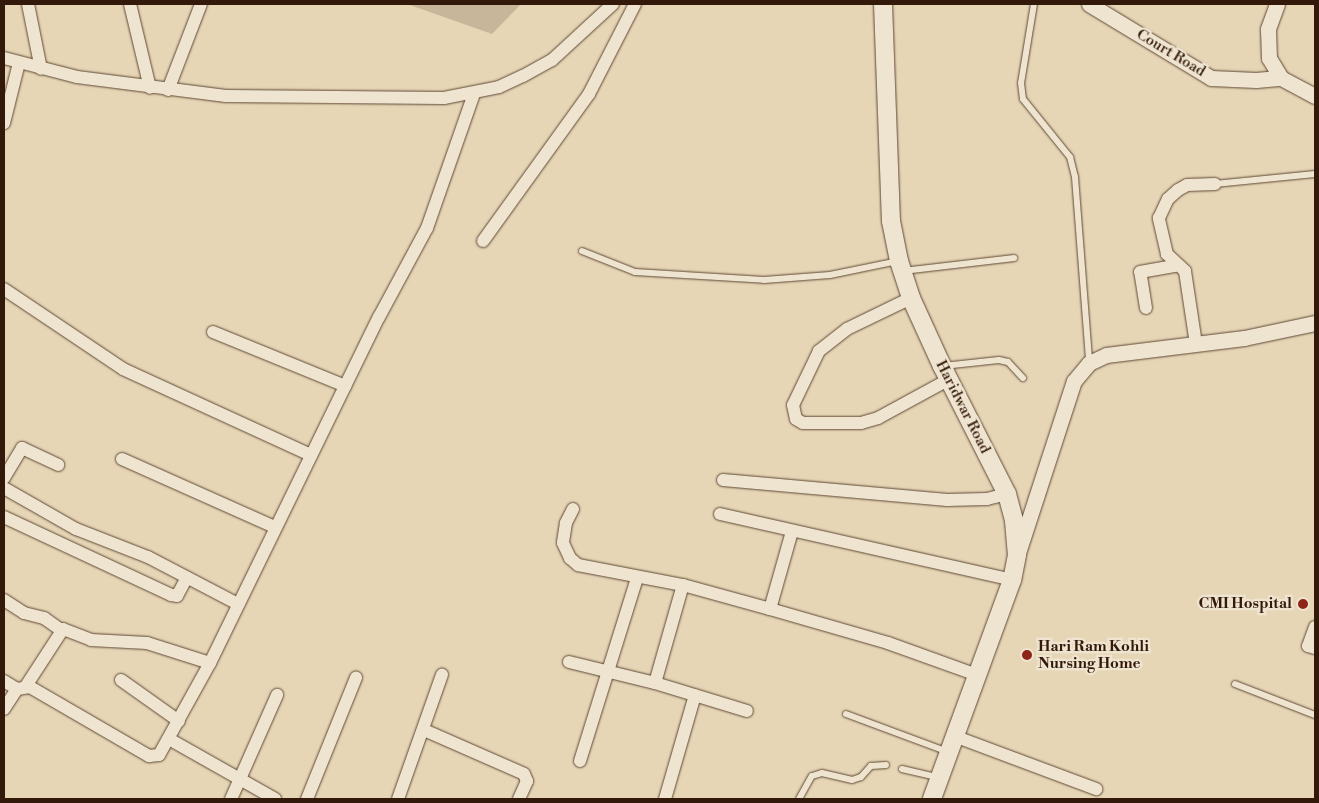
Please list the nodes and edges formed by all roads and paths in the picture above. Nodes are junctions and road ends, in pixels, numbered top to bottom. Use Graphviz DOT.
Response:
graph roads {
  1 [pos="28,4"];
  2 [pos="130,4"];
  3 [pos="201,4"];
  4 [pos="613,4"];
  5 [pos="635,4"];
  6 [pos="884,4"];
  7 [pos="1034,4"];
  8 [pos="1089,4"];
  9 [pos="1278,4"];
  10 [pos="4,58"];
  11 [pos="19,63"];
  12 [pos="41,69"];
  13 [pos="1281,78"];
  14 [pos="150,88"];
  15 [pos="168,90"];
  16 [pos="474,94"];
  17 [pos="1315,96"];
  18 [pos="4,123"];
  19 [pos="1315,174"];
  20 [pos="1215,184"];
  21 [pos="483,241"];
  22 [pos="582,251"];
  23 [pos="1014,258"];
  24 [pos="1178,265"];
  25 [pos="900,266"];
  26 [pos="4,289"];
  27 [pos="911,298"];
  28 [pos="1146,308"];
  29 [pos="1315,323"];
  30 [pos="213,332"];
  31 [pos="1196,344"];
  32 [pos="1089,362"];
  33 [pos="945,373"];
  34 [pos="1023,378"];
  35 [pos="345,386"];
  36 [pos="311,455"];
  37 [pos="122,459"];
  38 [pos="58,465"];
  39 [pos="4,478"];
  40 [pos="723,480"];
  41 [pos="4,488"];
  42 [pos="1007,494"];
  43 [pos="573,509"];
  44 [pos="720,514"];
  45 [pos="4,517"];
  46 [pos="275,527"];
  47 [pos="792,531"];
  48 [pos="1017,555"];
  49 [pos="187,577"];
  50 [pos="637,578"];
  51 [pos="1012,580"];
  52 [pos="683,585"];
  53 [pos="4,600"];
  54 [pos="238,604"];
  55 [pos="770,609"];
  56 [pos="1315,627"];
  57 [pos="61,630"];
  58 [pos="1315,648"];
  59 [pos="569,662"];
  60 [pos="210,663"];
  61 [pos="608,672"];
  62 [pos="442,675"];
  63 [pos="977,675"];
  64 [pos="356,678"];
  65 [pos="120,680"];
  66 [pos="4,681"];
  67 [pos="655,683"];
  68 [pos="1235,684"];
  69 [pos="21,687"];
  70 [pos="277,695"];
  71 [pos="695,695"];
  72 [pos="4,709"];
  73 [pos="747,711"];
  74 [pos="846,714"];
  75 [pos="1315,715"];
  76 [pos="179,721"];
  77 [pos="424,730"];
  78 [pos="169,740"];
  79 [pos="952,744"];
  80 [pos="580,761"];
  81 [pos="886,765"];
  82 [pos="902,769"];
  83 [pos="940,777"];
  84 [pos="241,780"];
  85 [pos="1096,789"];
  86 [pos="231,799"];
  87 [pos="275,799"];
  88 [pos="307,799"];
  89 [pos="398,799"];
  90 [pos="519,799"];
  91 [pos="665,799"];
  92 [pos="799,799"];
  93 [pos="932,799"];
  1 -- 12 [label="street"];
  2 -- 14 [label="street"];
  3 -- 15 [label="street"];
  4 -- 16 [label="street"];
  5 -- 21 [label="street"];
  6 -- 25 [label="main road, Haridwar Road"];
  7 -- 32 [label="lane"];
  8 -- 13 [label="street, Court Road"];
  9 -- 13 [label="street"];
  10 -- 11 [label="street"];
  11 -- 12 [label="street"];
  11 -- 18 [label="street"];
  12 -- 14 [label="street"];
  13 -- 17 [label="street"];
  14 -- 15 [label="street"];
  15 -- 16 [label="street"];
  16 -- 35 [label="street"];
  19 -- 20 [label="lane"];
  20 -- 24 [label="street"];
  22 -- 25 [label="lane"];
  23 -- 25 [label="lane"];
  24 -- 28 [label="street"];
  24 -- 31 [label="street"];
  25 -- 27 [label="main road, Haridwar Road"];
  26 -- 36 [label="street"];
  27 -- 33 [label="main road, Haridwar Road"];
  27 -- 33 [label="street"];
  29 -- 31 [label="street"];
  30 -- 35 [label="street"];
  31 -- 32 [label="street"];
  32 -- 48 [label="street"];
  33 -- 34 [label="lane"];
  33 -- 42 [label="main road, Haridwar Road"];
  35 -- 36 [label="street"];
  36 -- 46 [label="street"];
  37 -- 46 [label="street"];
  38 -- 39 [label="street"];
  40 -- 42 [label="street"];
  41 -- 49 [label="street"];
  42 -- 48 [label="main road, Haridwar Road"];
  43 -- 50 [label="street"];
  44 -- 47 [label="street"];
  45 -- 49 [label="street"];
  46 -- 54 [label="street"];
  47 -- 51 [label="street"];
  47 -- 55 [label="street"];
  48 -- 51 [label="main road, Haridwar Road"];
  49 -- 54 [label="street"];
  50 -- 52 [label="street"];
  50 -- 61 [label="street"];
  51 -- 63 [label="main road, Haridwar Road"];
  52 -- 55 [label="street"];
  52 -- 67 [label="street"];
  53 -- 57 [label="street"];
  54 -- 60 [label="street"];
  55 -- 63 [label="street"];
  56 -- 58 [label="street"];
  57 -- 60 [label="street"];
  57 -- 69 [label="street"];
  59 -- 61 [label="street"];
  60 -- 76 [label="street"];
  61 -- 67 [label="street"];
  61 -- 80 [label="street"];
  62 -- 77 [label="street"];
  63 -- 79 [label="main road, Haridwar Road"];
  64 -- 88 [label="street"];
  65 -- 76 [label="street"];
  66 -- 69 [label="street"];
  67 -- 71 [label="street"];
  68 -- 75 [label="lane"];
  69 -- 72 [label="street"];
  69 -- 78 [label="street"];
  70 -- 84 [label="street"];
  71 -- 73 [label="street"];
  71 -- 91 [label="street"];
  74 -- 79 [label="lane"];
  76 -- 78 [label="street"];
  77 -- 89 [label="street"];
  77 -- 90 [label="street"];
  78 -- 84 [label="street"];
  79 -- 83 [label="main road, Haridwar Road"];
  79 -- 85 [label="street"];
  81 -- 92 [label="lane"];
  82 -- 83 [label="lane"];
  83 -- 93 [label="main road, Haridwar Road"];
  84 -- 86 [label="street"];
  84 -- 87 [label="street"];
}
